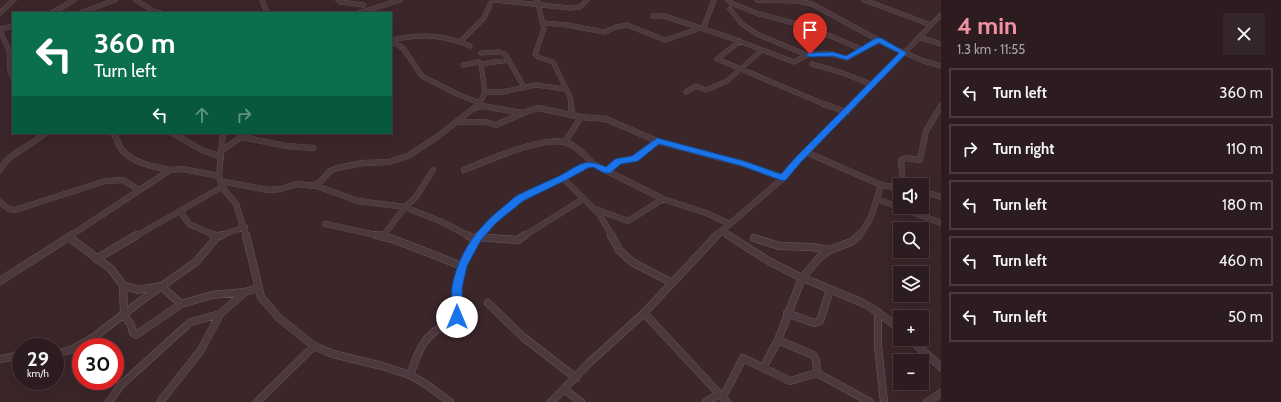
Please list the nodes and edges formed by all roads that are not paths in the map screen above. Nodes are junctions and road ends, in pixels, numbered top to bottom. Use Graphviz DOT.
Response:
graph roads {
  1 [pos="14,0"];
  2 [pos="74,0"];
  3 [pos="115,0"];
  4 [pos="136,0"];
  5 [pos="262,0"];
  6 [pos="338,0"];
  7 [pos="366,0"];
  8 [pos="400,0"];
  9 [pos="493,0"];
  10 [pos="587,0"];
  11 [pos="714,0"];
  12 [pos="728,0"];
  13 [pos="757,0"];
  14 [pos="808,0"];
  15 [pos="864,0"];
  16 [pos="538,3"];
  17 [pos="364,5"];
  18 [pos="815,6"];
  19 [pos="730,9"];
  20 [pos="54,12"];
  21 [pos="83,12"];
  22 [pos="155,12"];
  23 [pos="267,12"];
  24 [pos="361,12"];
  25 [pos="0,13"];
  26 [pos="941,15"];
  27 [pos="653,16"];
  28 [pos="543,23"];
  29 [pos="931,25"];
  30 [pos="12,26"];
  31 [pos="702,29"];
  32 [pos="0,30"];
  33 [pos="919,37"];
  34 [pos="392,40"];
  35 [pos="879,40"];
  36 [pos="392,41"];
  37 [pos="461,41"];
  38 [pos="740,41"];
  39 [pos="941,44"];
  40 [pos="470,46"];
  41 [pos="861,49"];
  42 [pos="762,50"];
  43 [pos="903,53"];
  44 [pos="481,54"];
  45 [pos="807,55"];
  46 [pos="509,60"];
  47 [pos="481,64"];
  48 [pos="812,64"];
  49 [pos="463,65"];
  50 [pos="941,66"];
  51 [pos="742,69"];
  52 [pos="12,75"];
  53 [pos="873,85"];
  54 [pos="524,87"];
  55 [pos="565,90"];
  56 [pos="485,92"];
  57 [pos="686,92"];
  58 [pos="479,104"];
  59 [pos="941,106"];
  60 [pos="846,112"];
  61 [pos="523,113"];
  62 [pos="572,115"];
  63 [pos="581,117"];
  64 [pos="456,122"];
  65 [pos="44,134"];
  66 [pos="114,134"];
  67 [pos="174,134"];
  68 [pos="223,134"];
  69 [pos="246,134"];
  70 [pos="242,137"];
  71 [pos="657,141"];
  72 [pos="565,142"];
  73 [pos="314,148"];
  74 [pos="806,152"];
  75 [pos="221,154"];
  76 [pos="593,164"];
  77 [pos="0,170"];
  78 [pos="170,170"];
  79 [pos="433,170"];
  80 [pos="464,170"];
  81 [pos="607,171"];
  82 [pos="563,178"];
  83 [pos="783,178"];
  84 [pos="902,178"];
  85 [pos="220,181"];
  86 [pos="881,185"];
  87 [pos="311,186"];
  88 [pos="893,187"];
  89 [pos="139,190"];
  90 [pos="929,193"];
  91 [pos="941,197"];
  92 [pos="583,199"];
  93 [pos="663,199"];
  94 [pos="877,200"];
  95 [pos="0,202"];
  96 [pos="405,207"];
  97 [pos="593,208"];
  98 [pos="180,211"];
  99 [pos="325,224"];
  100 [pos="730,224"];
  101 [pos="941,224"];
  102 [pos="245,227"];
  103 [pos="721,231"];
  104 [pos="69,237"];
  105 [pos="217,237"];
  106 [pos="382,237"];
  107 [pos="754,238"];
  108 [pos="477,239"];
  109 [pos="830,250"];
  110 [pos="96,259"];
  111 [pos="462,266"];
  112 [pos="802,278"];
  113 [pos="0,281"];
  114 [pos="672,283"];
  115 [pos="123,285"];
  116 [pos="163,286"];
  117 [pos="258,288"];
  118 [pos="830,290"];
  119 [pos="245,292"];
  120 [pos="488,302"];
  121 [pos="181,304"];
  122 [pos="878,312"];
  123 [pos="644,313"];
  124 [pos="787,313"];
  125 [pos="220,314"];
  126 [pos="124,316"];
  127 [pos="893,324"];
  128 [pos="778,340"];
  129 [pos="314,346"];
  130 [pos="918,346"];
  131 [pos="64,352"];
  132 [pos="12,357"];
  133 [pos="0,359"];
  134 [pos="941,367"];
  135 [pos="763,368"];
  136 [pos="817,373"];
  137 [pos="410,375"];
  138 [pos="576,378"];
  139 [pos="564,390"];
  140 [pos="941,393"];
  141 [pos="723,398"];
  142 [pos="109,402"];
  143 [pos="160,402"];
  144 [pos="257,402"];
  145 [pos="450,402"];
  146 [pos="551,402"];
  147 [pos="581,402"];
  148 [pos="706,402"];
  149 [pos="870,402"];
  150 [pos="884,402"];
  151 [pos="926,402"];
  1 -- 25 [label="street"];
  2 -- 20 [label="street"];
  3 -- 21 [label="street"];
  4 -- 22 [label="street"];
  5 -- 23 [label="street"];
  6 -- 17 [label="street"];
  7 -- 17 [label="street"];
  8 -- 24 [label="street"];
  9 -- 16 [label="street"];
  9 -- 37 [label="street"];
  10 -- 16 [label="street"];
  11 -- 31 [label="street"];
  12 -- 41 [label="street"];
  13 -- 18 [label="street"];
  14 -- 18 [label="street"];
  15 -- 29 [label="street"];
  16 -- 28 [label="street"];
  17 -- 24 [label="street"];
  18 -- 35 [label="street"];
  19 -- 45 [label="street"];
  26 -- 29 [label="street"];
  27 -- 31 [label="street"];
  28 -- 31 [label="street"];
  28 -- 55 [label="street"];
  29 -- 33 [label="street"];
  30 -- 32 [label="street"];
  31 -- 38 [label="street"];
  32 -- 52 [label="street"];
  33 -- 39 [label="street"];
  33 -- 43 [label="street"];
  34 -- 37 [label="street"];
  35 -- 41 [label="street"];
  35 -- 43 [label="street"];
  36 -- 58 [label="street"];
  37 -- 40 [label="street"];
  38 -- 42 [label="street"];
  38 -- 51 [label="street"];
  41 -- 45 [label="street"];
  42 -- 45 [label="street"];
  42 -- 51 [label="street"];
  43 -- 50 [label="street"];
  43 -- 53 [label="street"];
  44 -- 46 [label="street"];
  46 -- 47 [label="street"];
  46 -- 54 [label="street"];
  47 -- 49 [label="street"];
  47 -- 56 [label="street"];
  48 -- 53 [label="street"];
  51 -- 57 [label="street"];
  51 -- 60 [label="street"];
  53 -- 60 [label="street"];
  54 -- 55 [label="street"];
  54 -- 56 [label="street"];
  55 -- 62 [label="street"];
  56 -- 58 [label="street"];
  58 -- 61 [label="street"];
  58 -- 64 [label="street"];
  59 -- 84 [label="street"];
  60 -- 74 [label="street"];
  61 -- 62 [label="street"];
  61 -- 64 [label="street"];
  62 -- 63 [label="street"];
  63 -- 71 [label="street"];
  63 -- 72 [label="street"];
  64 -- 87 [label="street"];
  65 -- 77 [label="street"];
  66 -- 78 [label="street"];
  67 -- 75 [label="street"];
  68 -- 75 [label="street"];
  69 -- 70 [label="street"];
  70 -- 73 [label="street"];
  70 -- 75 [label="street"];
  71 -- 81 [label="street"];
  71 -- 83 [label="street"];
  72 -- 76 [label="street"];
  72 -- 80 [label="street"];
  74 -- 83 [label="street"];
  74 -- 86 [label="street"];
  75 -- 85 [label="street"];
  76 -- 81 [label="street"];
  76 -- 82 [label="street"];
  78 -- 85 [label="street"];
  78 -- 89 [label="street"];
  79 -- 96 [label="street"];
  81 -- 93 [label="street"];
  82 -- 92 [label="street"];
  82 -- 108 [label="street"];
  83 -- 100 [label="street"];
  85 -- 87 [label="street"];
  85 -- 98 [label="street"];
  85 -- 102 [label="street"];
  86 -- 88 [label="street"];
  86 -- 94 [label="street"];
  87 -- 96 [label="street"];
  89 -- 95 [label="street"];
  89 -- 104 [label="street"];
  90 -- 91 [label="street"];
  92 -- 97 [label="street"];
  92 -- 108 [label="street"];
  93 -- 97 [label="street"];
  93 -- 100 [label="street"];
  94 -- 101 [label="street"];
  94 -- 109 [label="street"];
  96 -- 106 [label="street"];
  96 -- 108 [label="street"];
  97 -- 114 [label="street"];
  98 -- 105 [label="street"];
  98 -- 110 [label="street"];
  99 -- 106 [label="street"];
  100 -- 103 [label="street"];
  102 -- 105 [label="street"];
  102 -- 117 [label="street"];
  103 -- 112 [label="street"];
  103 -- 114 [label="street"];
  104 -- 110 [label="street"];
  104 -- 113 [label="street"];
  105 -- 116 [label="street"];
  106 -- 111 [label="street"];
  107 -- 109 [label="street"];
  108 -- 111 [label="street"];
  109 -- 112 [label="street"];
  110 -- 115 [label="street"];
  111 -- 137 [label="street"];
  112 -- 118 [label="street"];
  112 -- 124 [label="street"];
  114 -- 123 [label="street"];
  115 -- 116 [label="street"];
  115 -- 126 [label="street"];
  116 -- 121 [label="street"];
  116 -- 126 [label="street"];
  117 -- 119 [label="street"];
  117 -- 129 [label="street"];
  118 -- 122 [label="street"];
  118 -- 124 [label="street"];
  119 -- 121 [label="street"];
  119 -- 125 [label="street"];
  120 -- 138 [label="street"];
  121 -- 126 [label="street"];
  122 -- 127 [label="street"];
  122 -- 150 [label="street"];
  123 -- 138 [label="street"];
  123 -- 141 [label="street"];
  124 -- 128 [label="street"];
  125 -- 142 [label="street"];
  125 -- 143 [label="street"];
  126 -- 131 [label="street"];
  128 -- 135 [label="street"];
  128 -- 136 [label="street"];
  129 -- 137 [label="street"];
  129 -- 144 [label="street"];
  130 -- 134 [label="street"];
  132 -- 133 [label="street"];
  135 -- 136 [label="street"];
  135 -- 141 [label="street"];
  136 -- 149 [label="street"];
  137 -- 145 [label="street"];
  138 -- 139 [label="street"];
  139 -- 146 [label="street"];
  139 -- 147 [label="street"];
  140 -- 151 [label="street"];
  141 -- 148 [label="street"];
}
